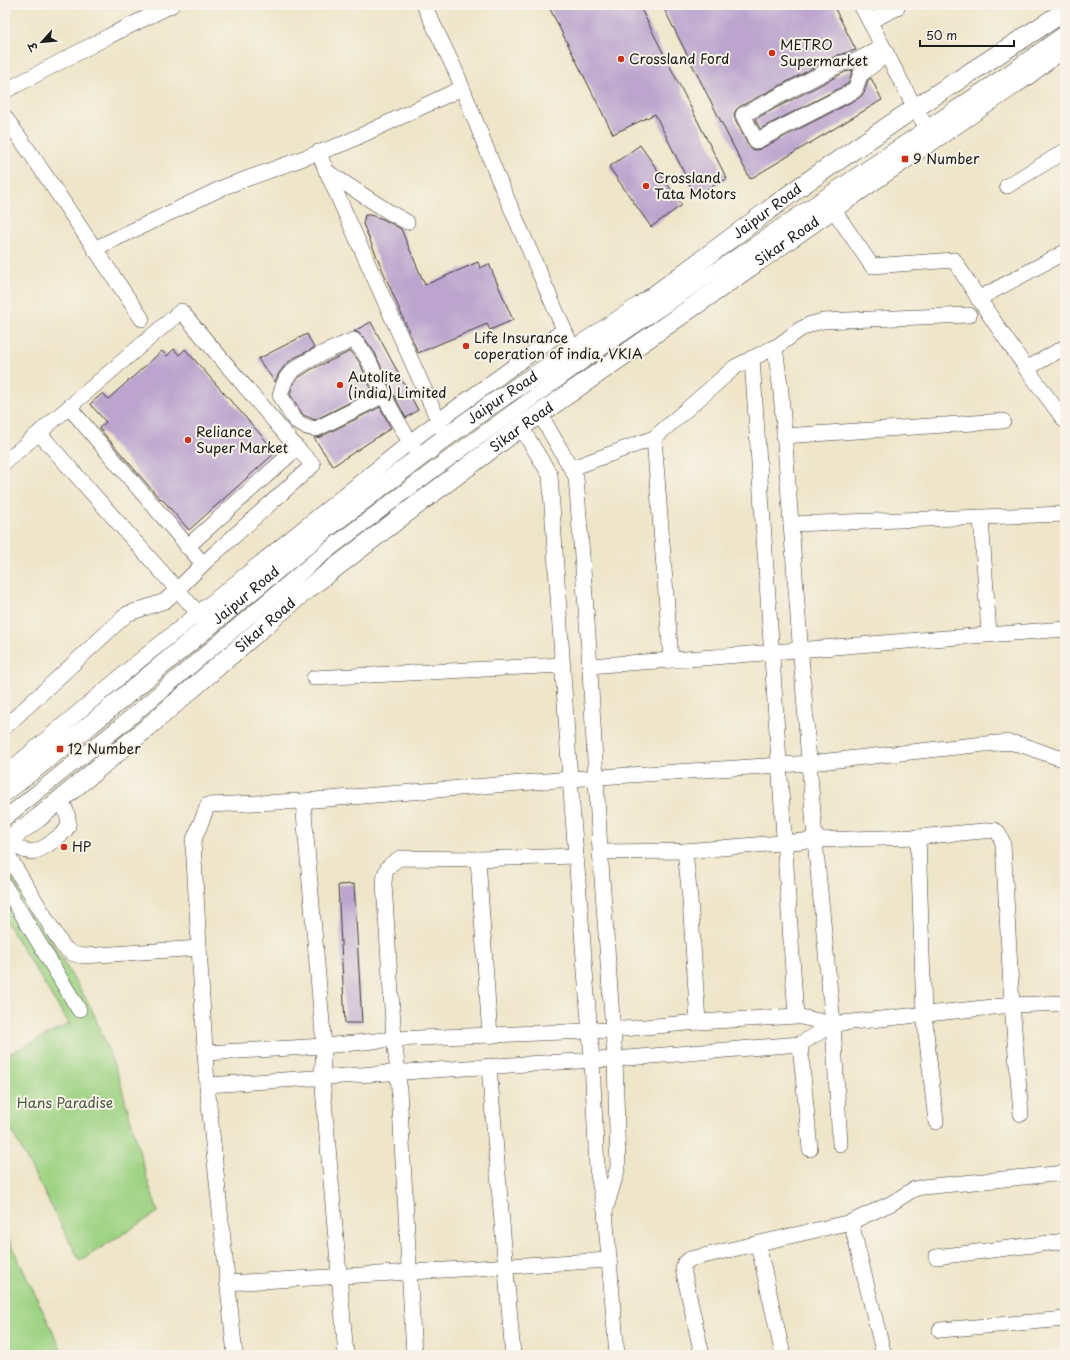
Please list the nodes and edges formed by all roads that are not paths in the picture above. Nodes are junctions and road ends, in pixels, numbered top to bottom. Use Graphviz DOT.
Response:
graph roads {
  1 [pos="172,5"];
  2 [pos="424,5"];
  3 [pos="861,5"];
  4 [pos="896,5"];
  5 [pos="1065,11"];
  6 [pos="870,21"];
  7 [pos="1065,33"];
  8 [pos="1065,47"];
  9 [pos="885,50"];
  10 [pos="462,88"];
  11 [pos="5,91"];
  12 [pos="915,108"];
  13 [pos="5,117"];
  14 [pos="930,133"];
  15 [pos="1065,151"];
  16 [pos="318,152"];
  17 [pos="326,171"];
  18 [pos="1007,186"];
  19 [pos="833,210"];
  20 [pos="407,222"];
  21 [pos="94,249"];
  22 [pos="1065,252"];
  23 [pos="978,299"];
  24 [pos="969,315"];
  25 [pos="142,319"];
  26 [pos="564,330"];
  27 [pos="1065,347"];
  28 [pos="775,348"];
  29 [pos="573,350"];
  30 [pos="752,358"];
  31 [pos="1026,369"];
  32 [pos="384,395"];
  33 [pos="69,407"];
  34 [pos="540,414"];
  35 [pos="1003,421"];
  36 [pos="1065,422"];
  37 [pos="520,427"];
  38 [pos="442,429"];
  39 [pos="39,433"];
  40 [pos="784,436"];
  41 [pos="654,438"];
  42 [pos="297,448"];
  43 [pos="415,450"];
  44 [pos="5,462"];
  45 [pos="572,468"];
  46 [pos="1065,514"];
  47 [pos="981,518"];
  48 [pos="791,524"];
  49 [pos="188,547"];
  50 [pos="203,564"];
  51 [pos="177,590"];
  52 [pos="204,620"];
  53 [pos="1065,629"];
  54 [pos="989,634"];
  55 [pos="801,650"];
  56 [pos="772,652"];
  57 [pos="671,659"];
  58 [pos="562,665"];
  59 [pos="590,666"];
  60 [pos="314,678"];
  61 [pos="5,727"];
  62 [pos="1065,759"];
  63 [pos="810,763"];
  64 [pos="780,766"];
  65 [pos="596,777"];
  66 [pos="570,779"];
  67 [pos="7,782"];
  68 [pos="61,799"];
  69 [pos="25,801"];
  70 [pos="303,801"];
  71 [pos="5,818"];
  72 [pos="38,818"];
  73 [pos="918,837"];
  74 [pos="815,840"];
  75 [pos="785,842"];
  76 [pos="6,844"];
  77 [pos="685,851"];
  78 [pos="601,852"];
  79 [pos="576,856"];
  80 [pos="478,859"];
  81 [pos="5,886"];
  82 [pos="199,948"];
  83 [pos="1065,1003"];
  84 [pos="1012,1005"];
  85 [pos="78,1010"];
  86 [pos="924,1014"];
  87 [pos="796,1016"];
  88 [pos="698,1022"];
  89 [pos="832,1024"];
  90 [pos="613,1030"];
  91 [pos="590,1031"];
  92 [pos="490,1036"];
  93 [pos="394,1040"];
  94 [pos="800,1044"];
  95 [pos="324,1046"];
  96 [pos="206,1053"];
  97 [pos="615,1059"];
  98 [pos="592,1060"];
  99 [pos="489,1066"];
  100 [pos="398,1072"];
  101 [pos="322,1077"];
  102 [pos="207,1085"];
  103 [pos="1021,1114"];
  104 [pos="936,1122"];
  105 [pos="840,1144"];
  106 [pos="810,1149"];
  107 [pos="1065,1173"];
  108 [pos="605,1211"];
  109 [pos="851,1222"];
  110 [pos="1065,1241"];
  111 [pos="758,1244"];
  112 [pos="936,1257"];
  113 [pos="609,1260"];
  114 [pos="506,1266"];
  115 [pos="410,1272"];
  116 [pos="339,1276"];
  117 [pos="227,1283"];
  118 [pos="1065,1318"];
  119 [pos="940,1330"];
  120 [pos="234,1355"];
  121 [pos="346,1355"];
  122 [pos="414,1355"];
  123 [pos="513,1355"];
  124 [pos="617,1355"];
  125 [pos="702,1355"];
  126 [pos="783,1355"];
  127 [pos="884,1355"];
  1 -- 11 [label="street"];
  2 -- 10 [label="street"];
  3 -- 6 [label="street"];
  4 -- 6 [label="street"];
  5 -- 12 [label="main road, Jaipur Road"];
  6 -- 9 [label="street"];
  7 -- 14 [label="street"];
  8 -- 14 [label="main road, Sikar Road"];
  9 -- 9 [label="street"];
  9 -- 12 [label="street"];
  10 -- 16 [label="street"];
  10 -- 26 [label="street"];
  12 -- 14 [label="street"];
  12 -- 29 [label="main road, Jaipur Road"];
  13 -- 21 [label="street"];
  14 -- 19 [label="main road, Sikar Road"];
  14 -- 69 [label="street"];
  15 -- 18 [label="street"];
  16 -- 17 [label="street"];
  16 -- 21 [label="street"];
  17 -- 20 [label="street"];
  17 -- 38 [label="street"];
  19 -- 23 [label="street"];
  19 -- 34 [label="main road, Sikar Road"];
  21 -- 25 [label="street"];
  22 -- 23 [label="street"];
  23 -- 31 [label="street"];
  24 -- 28 [label="street"];
  26 -- 29 [label="street"];
  26 -- 38 [label="street"];
  27 -- 31 [label="street"];
  28 -- 30 [label="street"];
  28 -- 40 [label="street"];
  29 -- 38 [label="main road, Jaipur Road"];
  30 -- 41 [label="street"];
  30 -- 56 [label="street"];
  31 -- 36 [label="street"];
  32 -- 32 [label="street"];
  32 -- 43 [label="street"];
  33 -- 39 [label="street"];
  33 -- 42 [label="street"];
  33 -- 49 [label="street"];
  34 -- 37 [label="main road, Sikar Road"];
  34 -- 45 [label="street"];
  35 -- 40 [label="street"];
  37 -- 58 [label="street"];
  37 -- 68 [label="main road, Sikar Road"];
  38 -- 43 [label="main road, Jaipur Road"];
  39 -- 44 [label="street"];
  39 -- 51 [label="street"];
  40 -- 48 [label="street"];
  41 -- 45 [label="street"];
  41 -- 57 [label="street"];
  42 -- 49 [label="street"];
  42 -- 50 [label="street"];
  43 -- 52 [label="main road, Jaipur Road"];
  45 -- 59 [label="street"];
  46 -- 47 [label="street"];
  47 -- 48 [label="street"];
  47 -- 54 [label="street"];
  48 -- 55 [label="street"];
  49 -- 50 [label="street"];
  50 -- 51 [label="street"];
  51 -- 52 [label="street"];
  51 -- 61 [label="street"];
  52 -- 67 [label="main road, Jaipur Road"];
  53 -- 54 [label="street"];
  54 -- 55 [label="street"];
  55 -- 56 [label="street"];
  55 -- 63 [label="street"];
  56 -- 57 [label="street"];
  56 -- 64 [label="street"];
  57 -- 59 [label="street"];
  58 -- 60 [label="street"];
  58 -- 66 [label="street"];
  59 -- 65 [label="street"];
  62 -- 63 [label="street"];
  63 -- 64 [label="street"];
  63 -- 74 [label="street"];
  64 -- 65 [label="street"];
  64 -- 75 [label="street"];
  65 -- 66 [label="street"];
  65 -- 78 [label="street"];
  66 -- 70 [label="street"];
  66 -- 79 [label="street"];
  67 -- 69 [label="street"];
  68 -- 72 [label="main road, Sikar Road"];
  68 -- 76 [label="street"];
  69 -- 71 [label="street"];
  69 -- 72 [label="street"];
  70 -- 82 [label="street"];
  70 -- 95 [label="street"];
  72 -- 76 [label="main road, Sikar Road"];
  73 -- 74 [label="street"];
  73 -- 84 [label="street"];
  73 -- 86 [label="street"];
  74 -- 75 [label="street"];
  74 -- 89 [label="street"];
  75 -- 77 [label="street"];
  75 -- 87 [label="street"];
  76 -- 82 [label="street"];
  77 -- 78 [label="street"];
  77 -- 88 [label="street"];
  78 -- 90 [label="street"];
  79 -- 80 [label="street"];
  79 -- 91 [label="street"];
  80 -- 92 [label="street"];
  80 -- 93 [label="street"];
  81 -- 85 [label="street"];
  82 -- 96 [label="street"];
  83 -- 84 [label="street"];
  84 -- 86 [label="street"];
  84 -- 103 [label="street"];
  86 -- 89 [label="street"];
  86 -- 104 [label="street"];
  87 -- 88 [label="street"];
  87 -- 89 [label="street"];
  88 -- 90 [label="street"];
  89 -- 94 [label="street"];
  89 -- 105 [label="street"];
  90 -- 91 [label="street"];
  90 -- 97 [label="street"];
  91 -- 92 [label="street"];
  91 -- 98 [label="street"];
  92 -- 93 [label="street"];
  93 -- 95 [label="street"];
  93 -- 100 [label="street"];
  94 -- 97 [label="street"];
  94 -- 106 [label="street"];
  95 -- 96 [label="street"];
  95 -- 101 [label="street"];
  96 -- 102 [label="street"];
  97 -- 98 [label="street"];
  97 -- 108 [label="street"];
  98 -- 99 [label="street"];
  98 -- 108 [label="street"];
  99 -- 100 [label="street"];
  99 -- 114 [label="street"];
  100 -- 101 [label="street"];
  100 -- 115 [label="street"];
  101 -- 102 [label="street"];
  101 -- 116 [label="street"];
  102 -- 117 [label="street"];
  107 -- 109 [label="street"];
  108 -- 113 [label="street"];
  109 -- 111 [label="street"];
  109 -- 127 [label="street"];
  110 -- 112 [label="street"];
  111 -- 125 [label="street"];
  111 -- 126 [label="street"];
  113 -- 114 [label="street"];
  113 -- 124 [label="street"];
  114 -- 115 [label="street"];
  114 -- 123 [label="street"];
  115 -- 116 [label="street"];
  115 -- 122 [label="street"];
  116 -- 117 [label="street"];
  116 -- 121 [label="street"];
  117 -- 120 [label="street"];
  118 -- 119 [label="street"];
}
